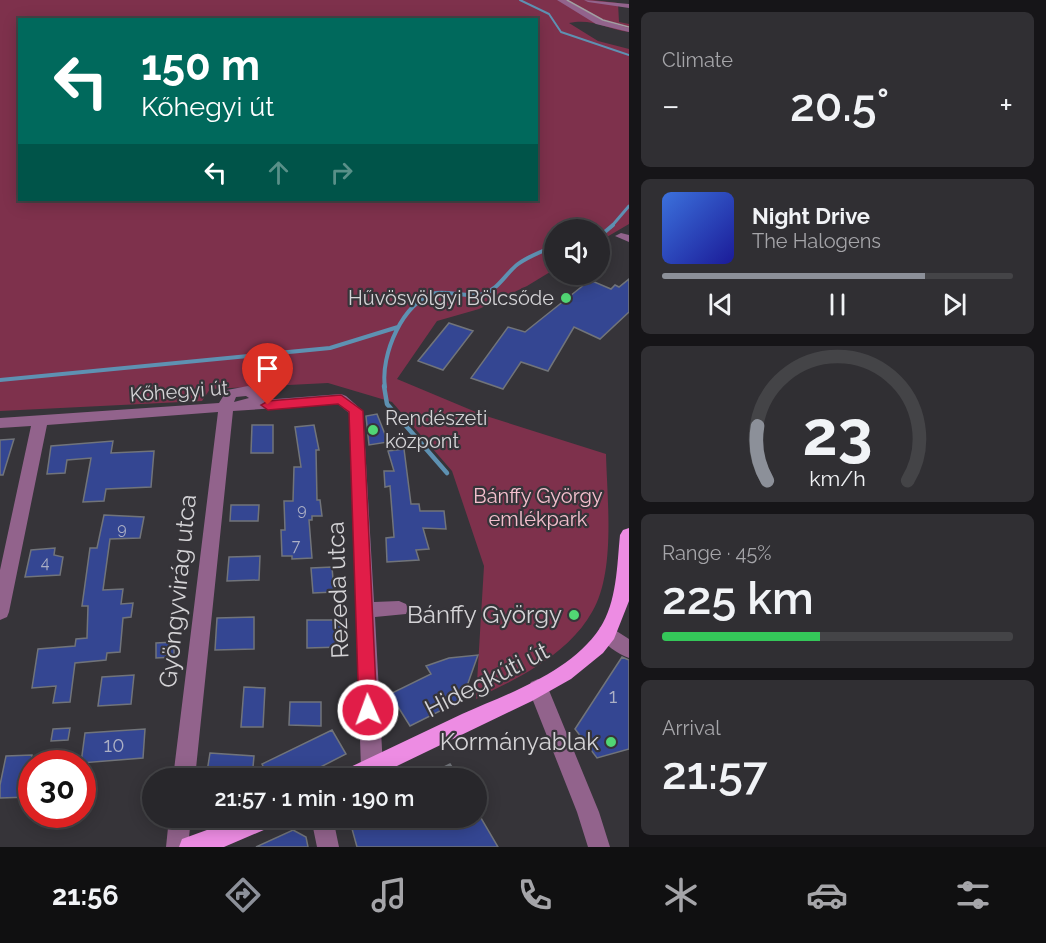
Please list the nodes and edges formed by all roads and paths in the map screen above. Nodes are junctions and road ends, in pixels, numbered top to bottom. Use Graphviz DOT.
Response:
graph roads {
  1 [pos="561,0"];
  2 [pos="588,0"];
  3 [pos="629,6"];
  4 [pos="629,30"];
  5 [pos="226,409"];
  6 [pos="356,411"];
  7 [pos="40,421"];
  8 [pos="0,423"];
  9 [pos="629,535"];
  10 [pos="399,609"];
  11 [pos="364,610"];
  12 [pos="0,612"];
  13 [pos="607,633"];
  14 [pos="629,650"];
  15 [pos="538,688"];
  16 [pos="185,768"];
  17 [pos="372,768"];
  18 [pos="179,828"];
  19 [pos="242,828"];
  20 [pos="324,828"];
  21 [pos="177,847"];
  22 [pos="190,847"];
  23 [pos="328,847"];
  24 [pos="599,847"];
  1 -- 4 [label="street"];
  2 -- 3 [label="street"];
  5 -- 6 [label="street, Kőhegyi út"];
  5 -- 7 [label="street, Kőhegyi út"];
  5 -- 16 [label="street, Gyöngyvirág utca"];
  6 -- 11 [label="street, Rezeda utca"];
  7 -- 8 [label="street, Kőhegyi út"];
  7 -- 12 [label="street"];
  9 -- 13 [label="main road, Hidegkúti út"];
  10 -- 11 [label="street"];
  11 -- 17 [label="street, Rezeda utca"];
  13 -- 14 [label="street"];
  13 -- 15 [label="main road, Hidegkúti út"];
  15 -- 17 [label="main road, Hidegkúti út"];
  15 -- 24 [label="street"];
  18 -- 21 [label="street"];
  19 -- 22 [label="main road"];
  20 -- 23 [label="street"];
}
